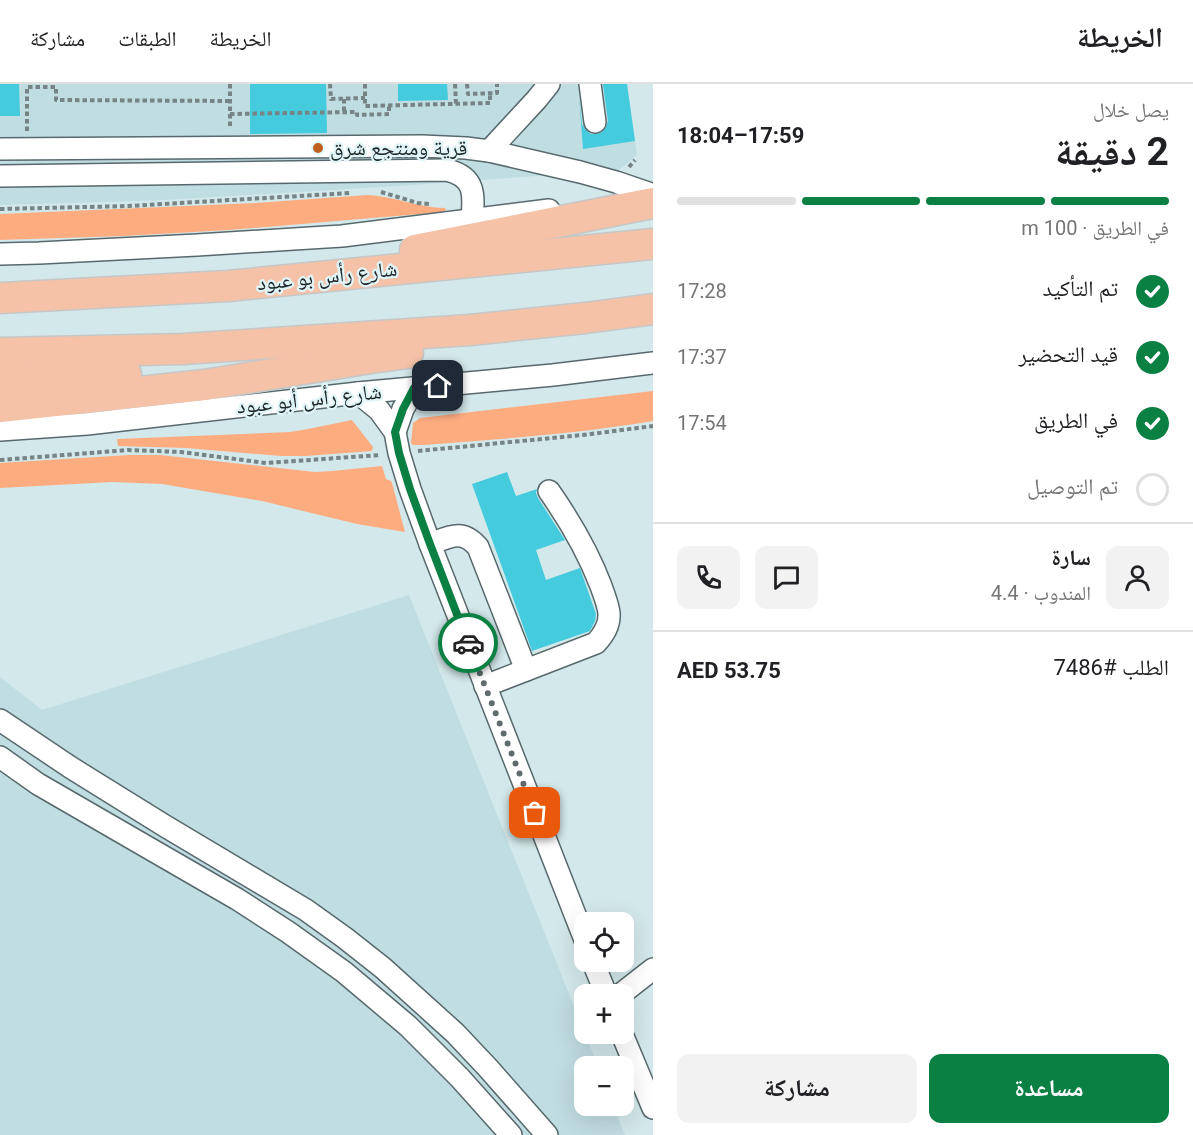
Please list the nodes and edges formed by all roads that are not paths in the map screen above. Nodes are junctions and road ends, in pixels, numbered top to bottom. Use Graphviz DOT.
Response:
graph roads {
  1 [pos="549,84"];
  2 [pos="590,84"];
  3 [pos="595,122"];
  4 [pos="230,148"];
  5 [pos="0,149"];
  6 [pos="489,151"];
  7 [pos="231,173"];
  8 [pos="0,176"];
  9 [pos="652,196"];
  10 [pos="472,220"];
  11 [pos="653,244"];
  12 [pos="0,254"];
  13 [pos="228,286"];
  14 [pos="0,298"];
  15 [pos="653,309"];
  16 [pos="470,330"];
  17 [pos="0,353"];
  18 [pos="371,357"];
  19 [pos="653,363"];
  20 [pos="0,382"];
  21 [pos="414,388"];
  22 [pos="358,393"];
  23 [pos="0,407"];
  24 [pos="0,430"];
  25 [pos="395,432"];
  26 [pos="549,491"];
  27 [pos="430,544"];
  28 [pos="526,670"];
  29 [pos="485,686"];
  30 [pos="0,720"];
  31 [pos="0,758"];
  32 [pos="574,912"];
  33 [pos="653,969"];
  34 [pos="634,984"];
  35 [pos="626,1044"];
  36 [pos="653,1108"];
  37 [pos="511,1135"];
  38 [pos="547,1135"];
  1 -- 6 [label="street"];
  2 -- 3 [label="street"];
  4 -- 5 [label="street"];
  4 -- 6 [label="street"];
  4 -- 7 [label="street"];
  6 -- 9 [label="street"];
  7 -- 8 [label="street"];
  7 -- 10 [label="street"];
  9 -- 10 [label="street"];
  9 -- 13 [label="highway"];
  10 -- 12 [label="street"];
  11 -- 13 [label="highway, شارع رأس بو عبود"];
  13 -- 14 [label="highway, شارع رأس بو عبود"];
  15 -- 16 [label="highway"];
  16 -- 17 [label="highway"];
  16 -- 18 [label="highway"];
  18 -- 20 [label="highway"];
  18 -- 23 [label="highway"];
  19 -- 21 [label="street, شارع رأس أبو عبود"];
  21 -- 22 [label="street, شارع رأس أبو عبود"];
  21 -- 25 [label="street"];
  22 -- 24 [label="street, شارع رأس أبو عبود"];
  22 -- 25 [label="street"];
  25 -- 27 [label="street"];
  26 -- 28 [label="street"];
  27 -- 28 [label="street"];
  27 -- 29 [label="street"];
  28 -- 29 [label="street"];
  29 -- 32 [label="street"];
  30 -- 38 [label="street"];
  31 -- 37 [label="street"];
  33 -- 34 [label="street"];
  35 -- 36 [label="street"];
}
